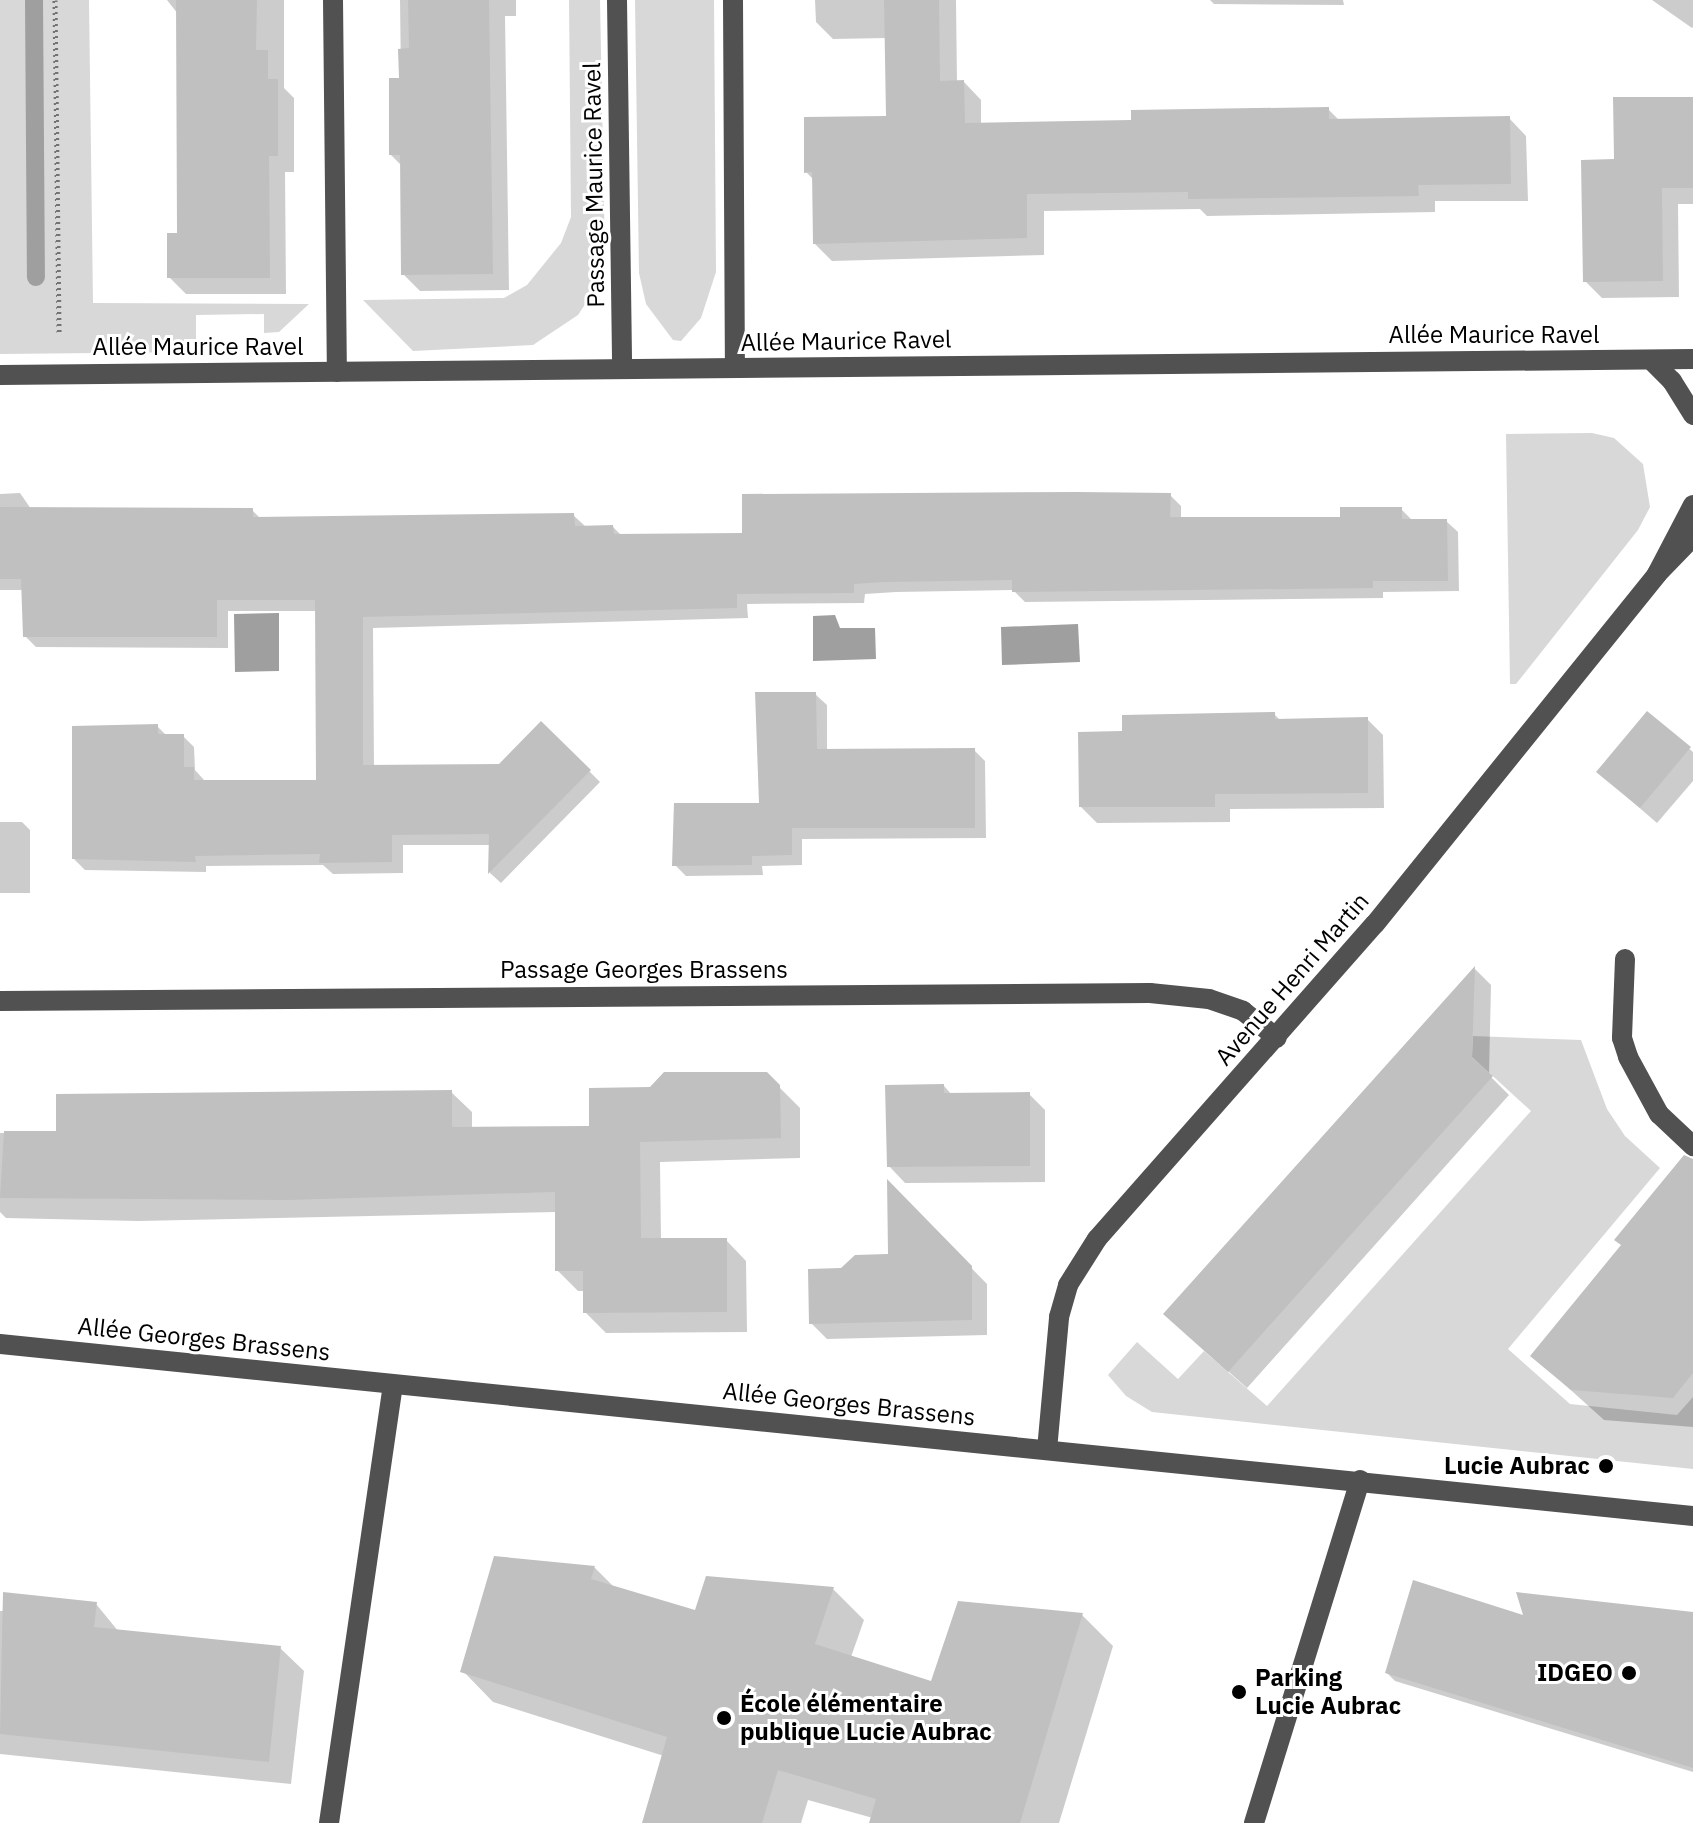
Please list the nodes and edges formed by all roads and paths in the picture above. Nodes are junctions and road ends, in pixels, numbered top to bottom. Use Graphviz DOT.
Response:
graph roads {
  1 [pos="55,0"];
  2 [pos="333,0"];
  3 [pos="617,0"];
  4 [pos="733,0"];
  5 [pos="1693,359"];
  6 [pos="1651,360"];
  7 [pos="735,368"];
  8 [pos="622,369"];
  9 [pos="337,372"];
  10 [pos="60,374"];
  11 [pos="0,375"];
  12 [pos="1693,415"];
  13 [pos="1693,505"];
  14 [pos="1693,537"];
  15 [pos="1657,574"];
  16 [pos="1625,959"];
  17 [pos="0,1001"];
  18 [pos="1277,1038"];
  19 [pos="1693,1146"];
  20 [pos="0,1344"];
  21 [pos="393,1386"];
  22 [pos="1047,1450"];
  23 [pos="1360,1480"];
  24 [pos="1693,1516"];
  25 [pos="329,1823"];
  26 [pos="1254,1823"];
  1 -- 10 [label="path"];
  2 -- 9 [label="street"];
  3 -- 8 [label="street, Passage Maurice Ravel"];
  4 -- 7 [label="street"];
  5 -- 6 [label="street, Allée Maurice Ravel"];
  6 -- 7 [label="street, Allée Maurice Ravel"];
  6 -- 12 [label="street"];
  7 -- 8 [label="street, Allée Maurice Ravel"];
  8 -- 9 [label="street, Allée Maurice Ravel"];
  9 -- 10 [label="street, Allée Maurice Ravel"];
  10 -- 11 [label="street, Allée Maurice Ravel"];
  13 -- 15 [label="street, Avenue Henri Martin"];
  14 -- 15 [label="street, Avenue Henri Martin"];
  15 -- 18 [label="street, Avenue Henri Martin"];
  16 -- 19 [label="street"];
  17 -- 18 [label="street, Passage Georges Brassens"];
  18 -- 22 [label="street, Avenue Henri Martin"];
  20 -- 21 [label="street, Allée Georges Brassens"];
  21 -- 22 [label="street, Allée Georges Brassens"];
  21 -- 25 [label="street"];
  22 -- 23 [label="street, Allée Georges Brassens"];
  23 -- 24 [label="street, Allée Georges Brassens"];
  23 -- 26 [label="street"];
}
